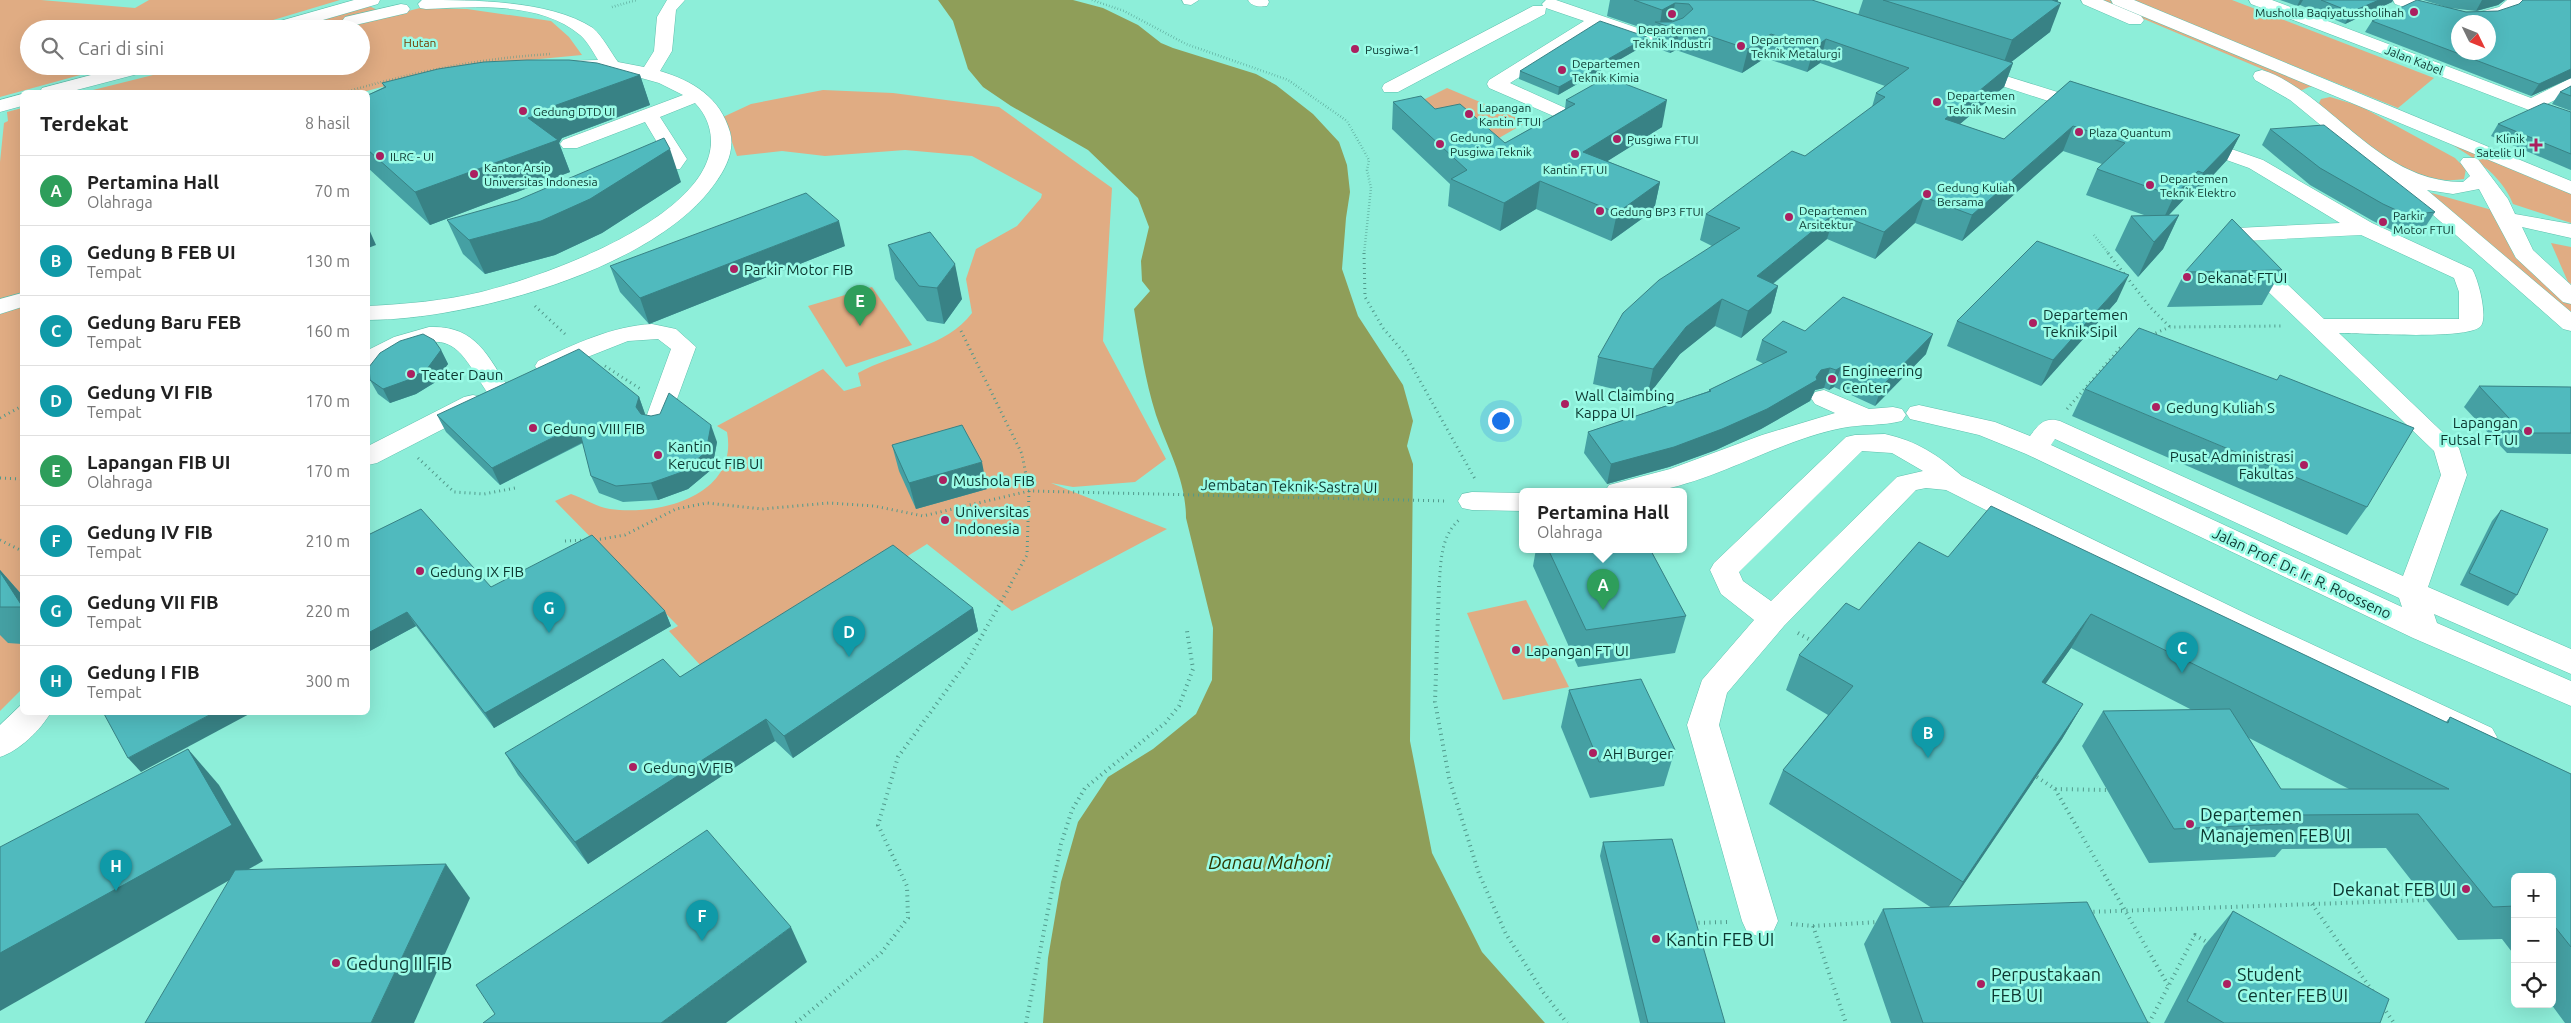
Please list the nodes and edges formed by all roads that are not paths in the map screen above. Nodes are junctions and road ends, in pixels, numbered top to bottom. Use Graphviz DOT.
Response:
graph roads {
  1 [pos="372,0"];
  2 [pos="380,0"];
  3 [pos="678,0"];
  4 [pos="2089,0"];
  5 [pos="2119,0"];
  6 [pos="2257,0"];
  7 [pos="2518,0"];
  8 [pos="433,1"];
  9 [pos="1522,3"];
  10 [pos="1549,4"];
  11 [pos="2400,5"];
  12 [pos="401,9"];
  13 [pos="303,20"];
  14 [pos="354,20"];
  15 [pos="1598,20"];
  16 [pos="2367,23"];
  17 [pos="1677,32"];
  18 [pos="2344,34"];
  19 [pos="554,59"];
  20 [pos="1957,65"];
  21 [pos="610,66"];
  22 [pos="113,75"];
  23 [pos="648,75"];
  24 [pos="2571,84"];
  25 [pos="1390,88"];
  26 [pos="57,90"];
  27 [pos="697,96"];
  28 [pos="2352,97"];
  29 [pos="2304,100"];
  30 [pos="20,101"];
  31 [pos="2532,105"];
  32 [pos="0,106"];
  33 [pos="2104,113"];
  34 [pos="649,114"];
  35 [pos="1565,115"];
  36 [pos="2571,120"];
  37 [pos="2413,124"];
  38 [pos="2178,136"];
  39 [pos="570,144"];
  40 [pos="722,152"];
  41 [pos="2393,172"];
  42 [pos="2481,174"];
  43 [pos="2571,188"];
  44 [pos="2508,220"];
  45 [pos="2364,228"];
  46 [pos="2571,231"];
  47 [pos="2508,270"];
  48 [pos="2464,274"];
  49 [pos="2571,297"];
  50 [pos="20,301"];
  51 [pos="0,307"];
  52 [pos="370,314"];
  53 [pos="2571,324"];
  54 [pos="2319,326"];
  55 [pos="370,359"];
  56 [pos="512,383"];
  57 [pos="1824,398"];
  58 [pos="1919,413"];
  59 [pos="1892,415"];
  60 [pos="1864,417"];
  61 [pos="657,423"];
  62 [pos="2043,438"];
  63 [pos="370,456"];
  64 [pos="1952,482"];
  65 [pos="1631,488"];
  66 [pos="1477,501"];
  67 [pos="1519,502"];
  68 [pos="2412,592"];
  69 [pos="1773,618"];
  70 [pos="2424,630"];
  71 [pos="2571,662"];
  72 [pos="2571,694"];
  73 [pos="32,715"];
  74 [pos="0,744"];
  75 [pos="2504,747"];
  76 [pos="1760,921"];
  1 -- 13 [label="street"];
  2 -- 12 [label="street"];
  3 -- 23 [label="street"];
  4 -- 29 [label="street"];
  5 -- 28 [label="street"];
  6 -- 18 [label="street, Jalan Kabel"];
  7 -- 11 [label="street"];
  8 -- 12 [label="street"];
  8 -- 21 [label="street"];
  9 -- 10 [label="street"];
  10 -- 15 [label="street"];
  10 -- 25 [label="street"];
  12 -- 14 [label="street"];
  15 -- 17 [label="street"];
  15 -- 35 [label="street"];
  16 -- 18 [label="street"];
  18 -- 31 [label="street, Jalan Kabel"];
  19 -- 21 [label="street"];
  20 -- 33 [label="street"];
  21 -- 23 [label="street"];
  22 -- 26 [label="street"];
  23 -- 27 [label="street"];
  24 -- 31 [label="street"];
  27 -- 34 [label="street"];
  27 -- 40 [label="street"];
  28 -- 29 [label="street"];
  28 -- 37 [label="street"];
  29 -- 41 [label="street"];
  30 -- 32 [label="street"];
  31 -- 36 [label="street, Jalan Kabel"];
  34 -- 39 [label="street"];
  34 -- 40 [label="street"];
  37 -- 42 [label="street"];
  37 -- 43 [label="street"];
  38 -- 45 [label="street"];
  40 -- 52 [label="street"];
  41 -- 42 [label="street"];
  41 -- 47 [label="street"];
  42 -- 44 [label="street"];
  44 -- 46 [label="street"];
  44 -- 49 [label="street"];
  45 -- 48 [label="street"];
  45 -- 54 [label="street"];
  47 -- 48 [label="street"];
  47 -- 53 [label="street"];
  48 -- 54 [label="street"];
  50 -- 51 [label="street"];
  54 -- 68 [label="street"];
  55 -- 56 [label="street"];
  56 -- 61 [label="street"];
  56 -- 63 [label="street"];
  57 -- 60 [label="street"];
  58 -- 62 [label="street"];
  59 -- 60 [label="street"];
  60 -- 65 [label="street"];
  62 -- 68 [label="street, Jalan Prof. Dr. Ir. R. Roosseno"];
  62 -- 70 [label="street, Jalan Prof. Dr. Ir. R. Roosseno"];
  64 -- 69 [label="street"];
  64 -- 69 [label="street"];
  64 -- 75 [label="street"];
  66 -- 67 [label="street"];
  68 -- 70 [label="street"];
  68 -- 71 [label="street, Jalan Prof. Dr. Ir. R. Roosseno"];
  69 -- 76 [label="street"];
  70 -- 72 [label="street, Jalan Prof. Dr. Ir. R. Roosseno"];
  73 -- 74 [label="street"];
}
